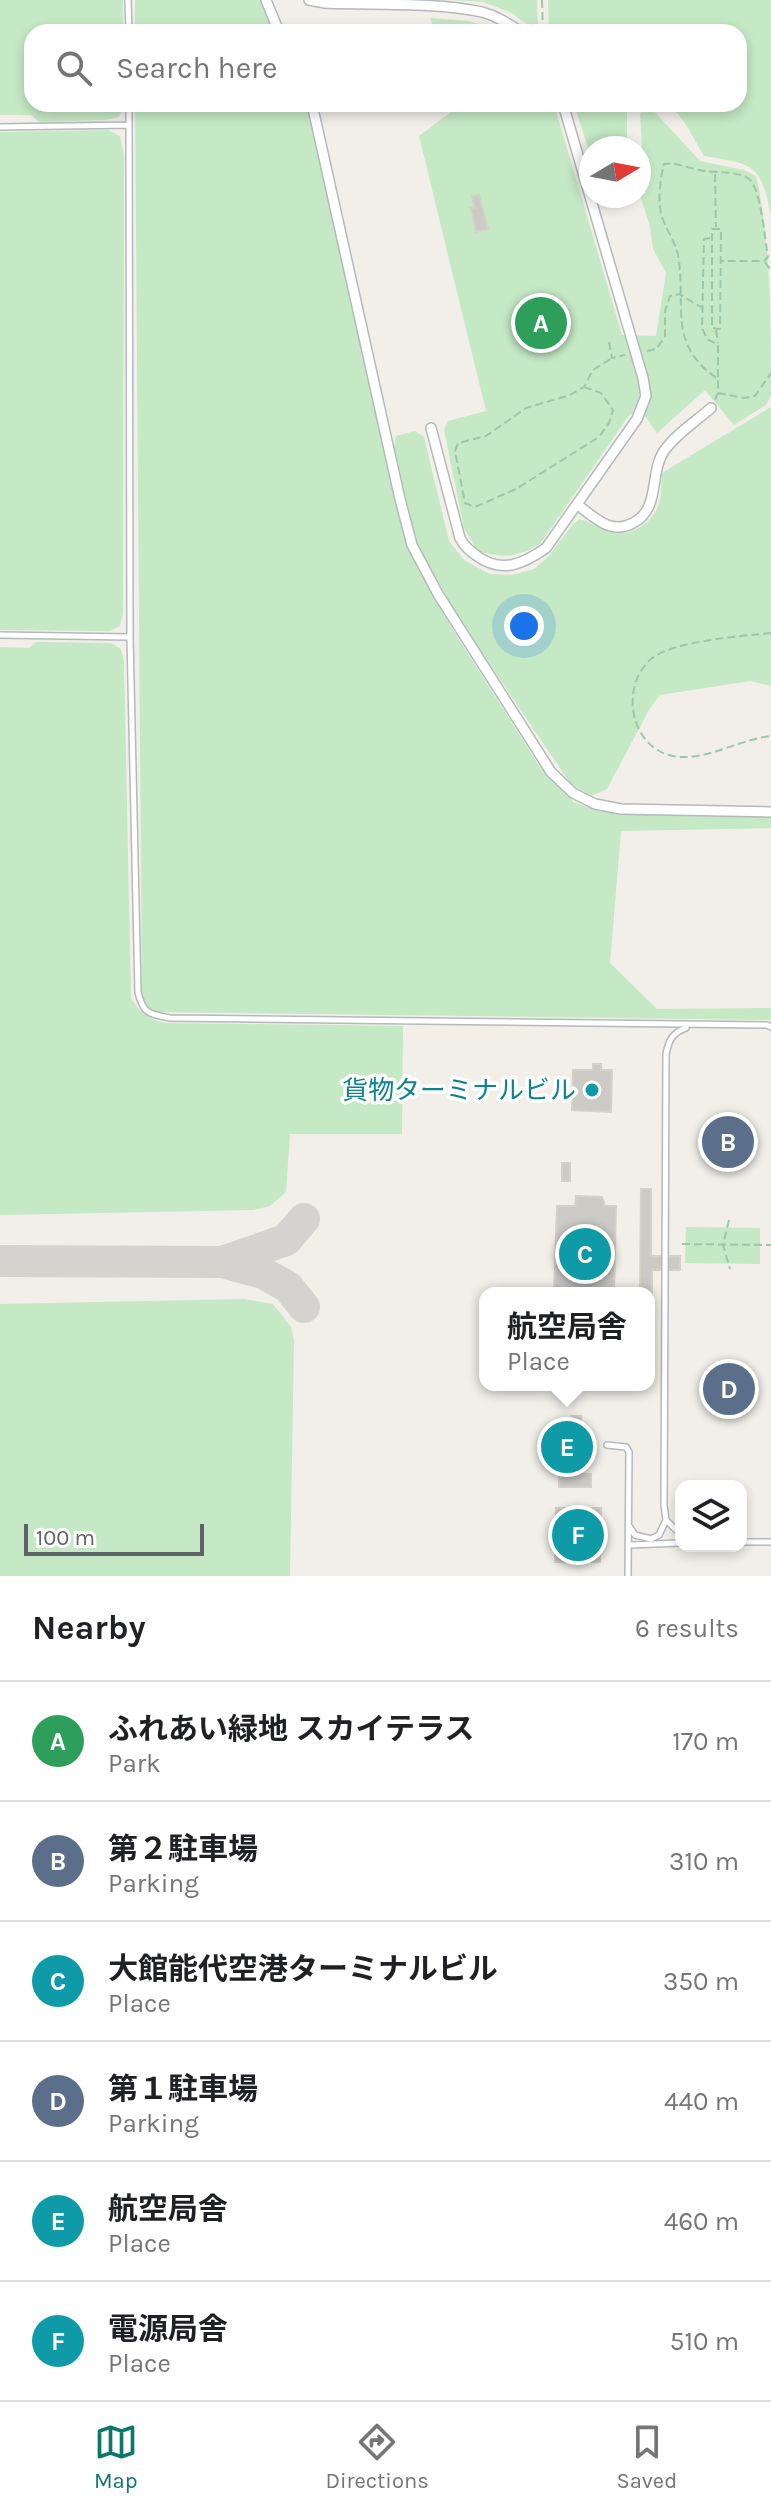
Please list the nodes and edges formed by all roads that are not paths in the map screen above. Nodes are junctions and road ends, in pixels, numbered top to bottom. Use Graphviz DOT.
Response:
graph roads {
  1 [pos="128,0"];
  2 [pos="266,0"];
  3 [pos="309,0"];
  4 [pos="129,24"];
  5 [pos="276,24"];
  6 [pos="510,24"];
  7 [pos="129,112"];
  8 [pos="314,112"];
  9 [pos="565,112"];
  10 [pos="129,125"];
  11 [pos="0,127"];
  12 [pos="711,408"];
  13 [pos="431,428"];
  14 [pos="578,505"];
  15 [pos="0,635"];
  16 [pos="130,637"];
  17 [pos="771,812"];
  18 [pos="691,1026"];
  19 [pos="771,1027"];
  20 [pos="607,1445"];
  21 [pos="666,1520"];
  22 [pos="629,1525"];
  23 [pos="675,1529"];
  24 [pos="747,1542"];
  25 [pos="771,1542"];
  26 [pos="675,1543"];
  27 [pos="629,1545"];
  28 [pos="628,1576"];
  1 -- 4 [label="lane"];
  2 -- 5 [label="street"];
  3 -- 6 [label="street"];
  7 -- 10 [label="lane"];
  8 -- 17 [label="street"];
  9 -- 14 [label="street"];
  10 -- 11 [label="lane"];
  10 -- 16 [label="lane"];
  12 -- 14 [label="street"];
  13 -- 14 [label="street"];
  15 -- 16 [label="lane"];
  16 -- 18 [label="lane"];
  18 -- 19 [label="lane"];
  18 -- 21 [label="lane"];
  20 -- 22 [label="lane"];
  21 -- 22 [label="lane"];
  21 -- 23 [label="lane"];
  22 -- 27 [label="lane"];
  24 -- 25 [label="lane"];
  26 -- 27 [label="lane"];
  27 -- 28 [label="lane"];
}
